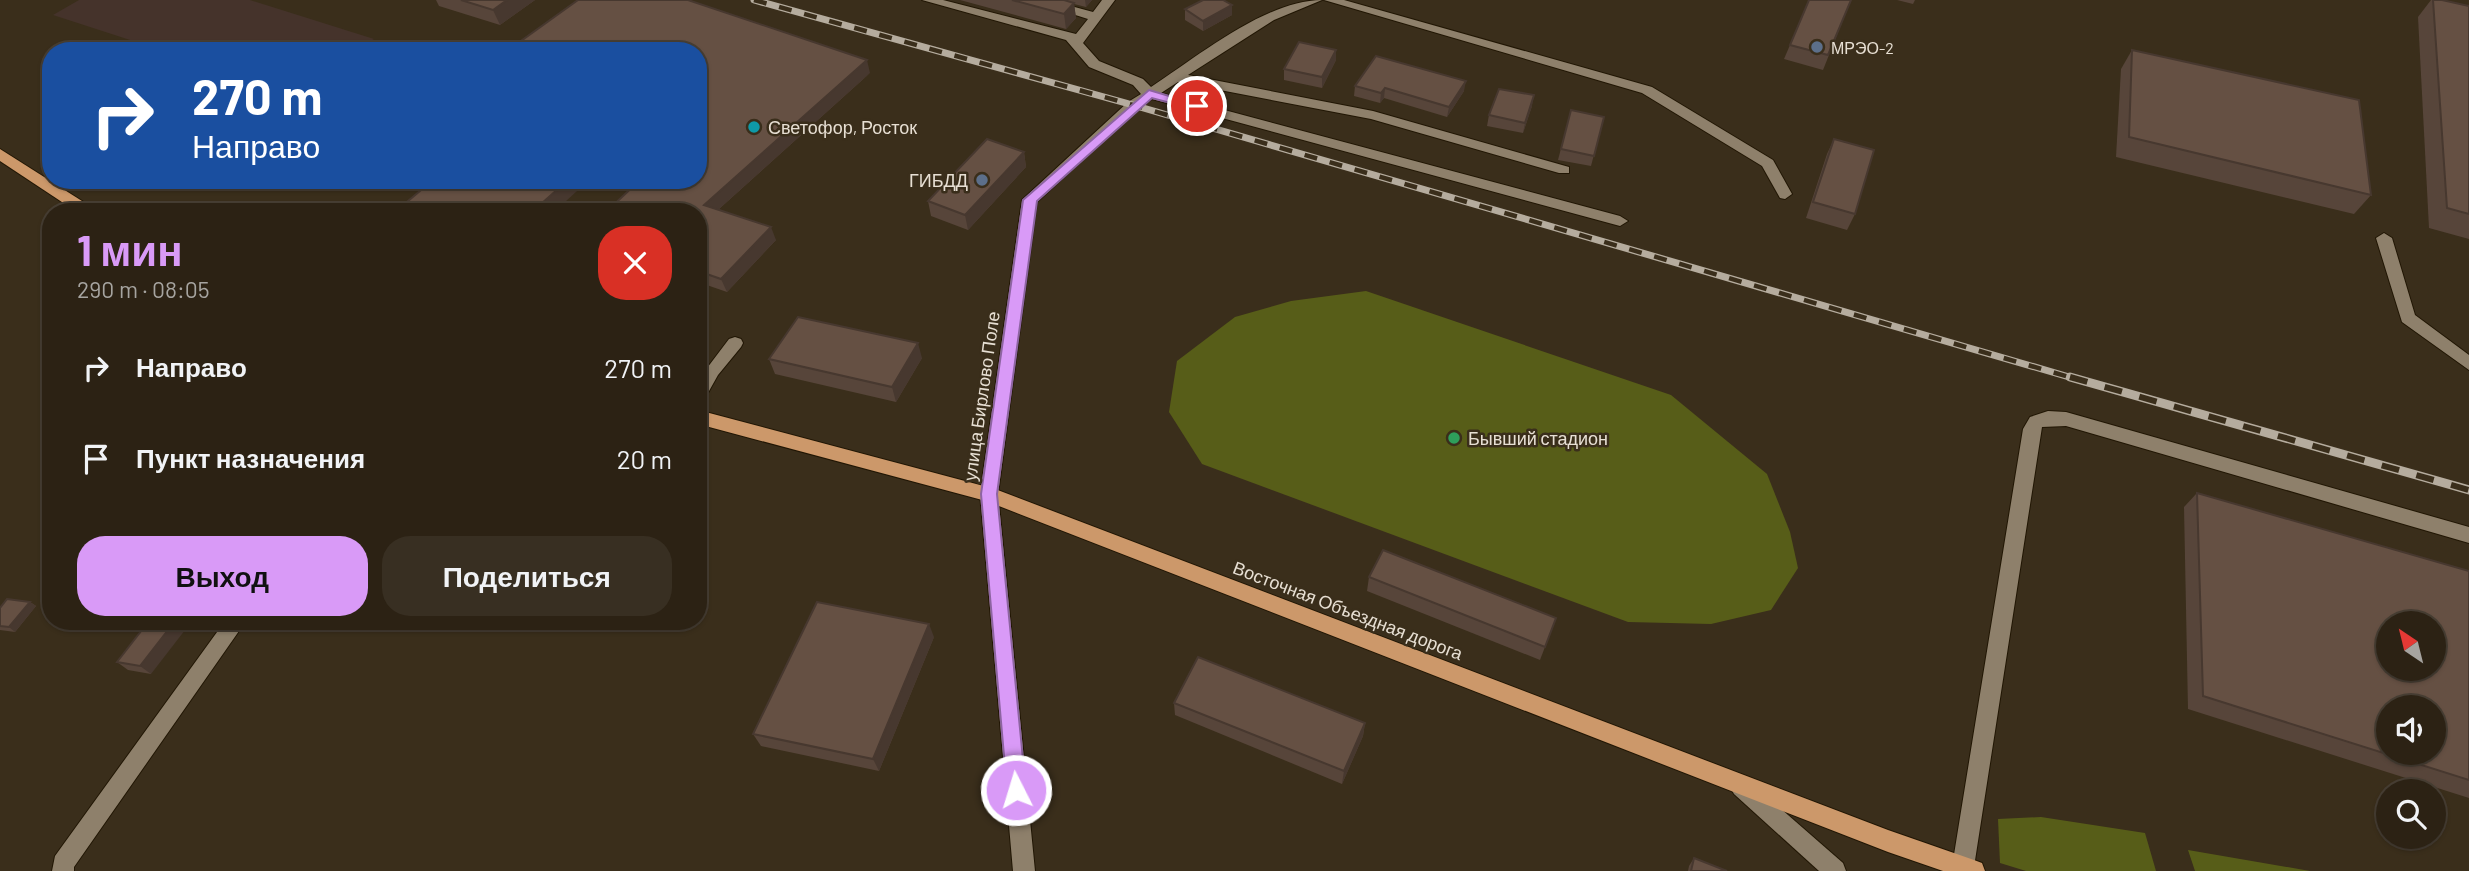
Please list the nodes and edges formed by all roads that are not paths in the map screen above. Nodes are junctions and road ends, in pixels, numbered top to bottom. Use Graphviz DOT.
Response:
graph roads {
  1 [pos="928,0"];
  2 [pos="1034,0"];
  3 [pos="1109,0"];
  4 [pos="1316,0"];
  5 [pos="1330,0"];
  6 [pos="1096,17"];
  7 [pos="1077,42"];
  8 [pos="1174,77"];
  9 [pos="1149,94"];
  10 [pos="0,154"];
  11 [pos="1564,170"];
  12 [pos="42,182"];
  13 [pos="53,189"];
  14 [pos="1785,194"];
  15 [pos="74,203"];
  16 [pos="1620,221"];
  17 [pos="2384,237"];
  18 [pos="735,343"];
  19 [pos="2469,364"];
  20 [pos="707,380"];
  21 [pos="707,419"];
  22 [pos="989,494"];
  23 [pos="2469,535"];
  24 [pos="230,630"];
  25 [pos="1737,783"];
  26 [pos="1969,869"];
  27 [pos="63,871"];
  28 [pos="1024,871"];
  29 [pos="1835,871"];
  1 -- 7 [label="street"];
  2 -- 6 [label="street"];
  3 -- 6 [label="street"];
  4 -- 8 [label="street, улица Бирлово Поле"];
  5 -- 14 [label="street"];
  6 -- 7 [label="street"];
  7 -- 9 [label="street"];
  8 -- 9 [label="street, улица Бирлово Поле"];
  8 -- 11 [label="street"];
  9 -- 16 [label="street"];
  9 -- 22 [label="street, улица Бирлово Поле"];
  10 -- 12 [label="main road"];
  13 -- 15 [label="main road"];
  17 -- 19 [label="street"];
  18 -- 20 [label="street"];
  21 -- 22 [label="main road, Восточная Объездная дорога"];
  22 -- 25 [label="main road, Восточная Объездная дорога"];
  22 -- 28 [label="street, улица Бирлово Поле"];
  23 -- 26 [label="street"];
  24 -- 27 [label="street"];
  25 -- 26 [label="main road, Восточная Объездная дорога"];
  25 -- 29 [label="street"];
}
